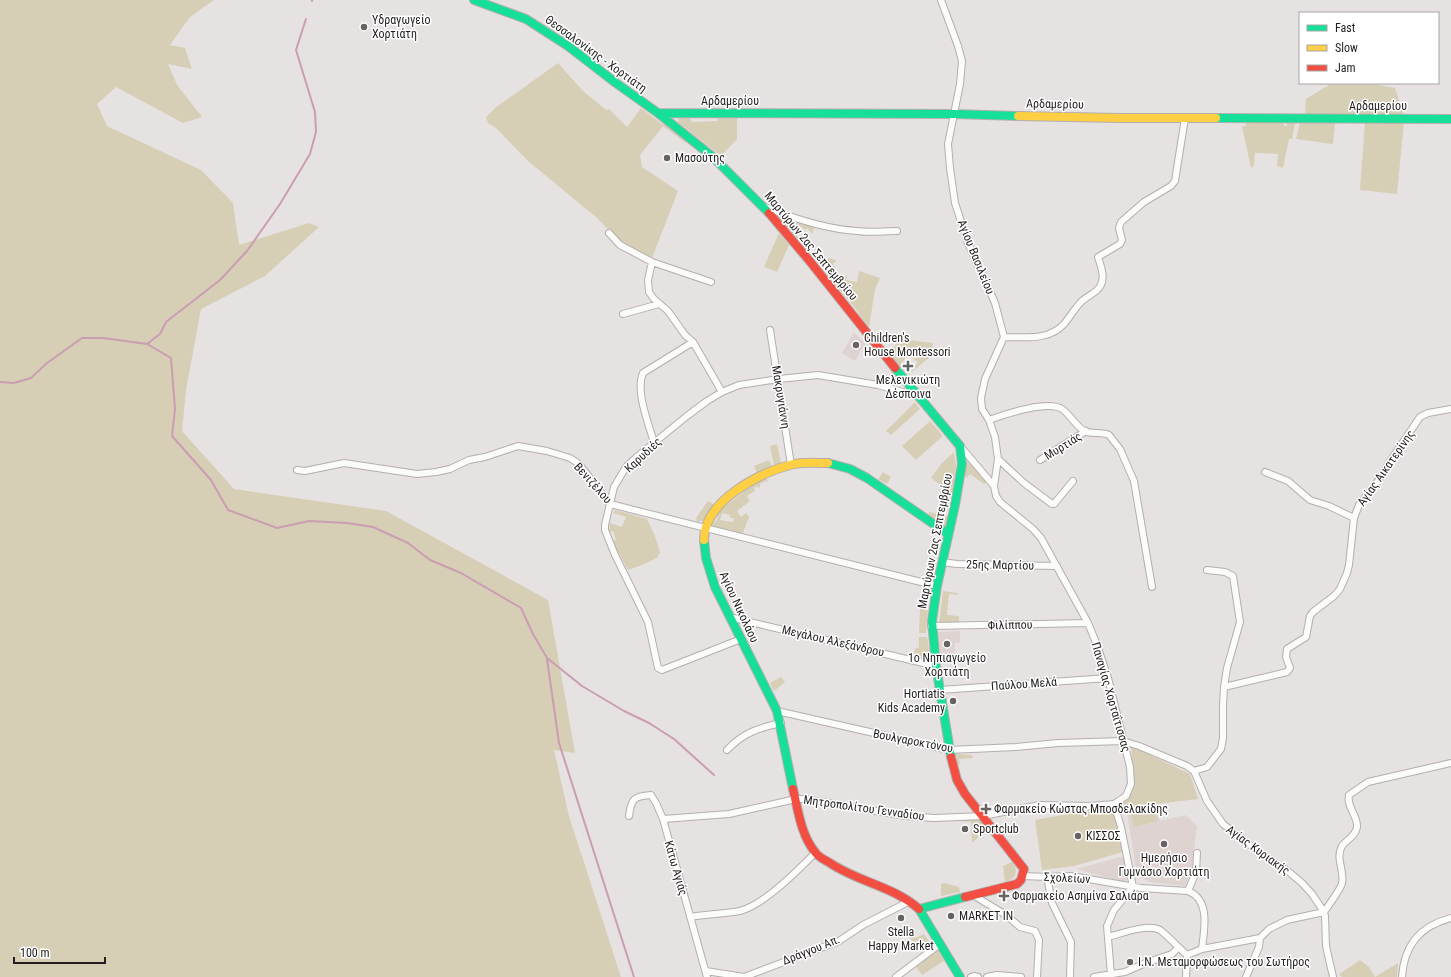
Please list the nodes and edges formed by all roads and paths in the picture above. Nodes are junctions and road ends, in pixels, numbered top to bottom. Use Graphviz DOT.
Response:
graph roads {
  1 [pos="474,0"];
  2 [pos="940,0"];
  3 [pos="658,113"];
  4 [pos="954,114"];
  5 [pos="1185,118"];
  6 [pos="1451,119"];
  7 [pos="764,207"];
  8 [pos="897,231"];
  9 [pos="609,233"];
  10 [pos="652,262"];
  11 [pos="711,282"];
  12 [pos="659,304"];
  13 [pos="623,314"];
  14 [pos="770,330"];
  15 [pos="1004,337"];
  16 [pos="693,342"];
  17 [pos="778,378"];
  18 [pos="722,392"];
  19 [pos="917,396"];
  20 [pos="1451,409"];
  21 [pos="989,420"];
  22 [pos="1086,432"];
  23 [pos="654,443"];
  24 [pos="960,446"];
  25 [pos="998,459"];
  26 [pos="1040,460"];
  27 [pos="791,465"];
  28 [pos="297,470"];
  29 [pos="1265,472"];
  30 [pos="1073,481"];
  31 [pos="994,486"];
  32 [pos="610,504"];
  33 [pos="1354,518"];
  34 [pos="705,528"];
  35 [pos="948,534"];
  36 [pos="942,562"];
  37 [pos="1057,566"];
  38 [pos="1207,570"];
  39 [pos="937,586"];
  40 [pos="1152,587"];
  41 [pos="729,617"];
  42 [pos="1088,623"];
  43 [pos="931,626"];
  44 [pos="741,639"];
  45 [pos="936,666"];
  46 [pos="1108,678"];
  47 [pos="1224,687"];
  48 [pos="940,690"];
  49 [pos="777,711"];
  50 [pos="781,722"];
  51 [pos="1123,742"];
  52 [pos="727,750"];
  53 [pos="949,750"];
  54 [pos="1451,763"];
  55 [pos="1194,771"];
  56 [pos="796,799"];
  57 [pos="1114,804"];
  58 [pos="629,816"];
  59 [pos="983,816"];
  60 [pos="663,819"];
  61 [pos="815,852"];
  62 [pos="1197,853"];
  63 [pos="1023,876"];
  64 [pos="1047,877"];
  65 [pos="1134,887"];
  66 [pos="1188,891"];
  67 [pos="973,895"];
  68 [pos="910,901"];
  69 [pos="919,909"];
  70 [pos="1324,912"];
  71 [pos="690,917"];
  72 [pos="1451,918"];
  73 [pos="1108,937"];
  74 [pos="1260,938"];
  75 [pos="940,944"];
  76 [pos="1178,948"];
  77 [pos="1202,949"];
  78 [pos="1187,955"];
  79 [pos="707,974"];
  80 [pos="1127,974"];
  81 [pos="1110,975"];
  82 [pos="896,977"];
  83 [pos="960,977"];
  84 [pos="971,977"];
  85 [pos="978,977"];
  86 [pos="987,977"];
  87 [pos="1021,977"];
  88 [pos="1038,977"];
  89 [pos="1070,977"];
  90 [pos="1094,977"];
  91 [pos="1186,977"];
  92 [pos="1246,977"];
  93 [pos="1333,977"];
  94 [pos="1402,977"];
  1 -- 3 [label="street, Θεσσαλονίκης - Χορτιάτη"];
  2 -- 4 [label="street, Αγίου Βασιλείου"];
  3 -- 4 [label="street, Αρδαμερίου"];
  3 -- 7 [label="street, Μαρτύρων 2ας Σεπτεμβρίου"];
  4 -- 5 [label="street, Αρδαμερίου"];
  4 -- 15 [label="street, Αγίου Βασιλείου"];
  5 -- 6 [label="street, Αρδαμερίου"];
  5 -- 15 [label="street"];
  7 -- 8 [label="street"];
  7 -- 19 [label="street, Μαρτύρων 2ας Σεπτεμβρίου"];
  9 -- 10 [label="street"];
  10 -- 11 [label="street"];
  10 -- 12 [label="street"];
  12 -- 13 [label="street"];
  12 -- 16 [label="street"];
  14 -- 17 [label="street, Μακρυγιάννη"];
  15 -- 21 [label="street"];
  16 -- 18 [label="street"];
  16 -- 23 [label="street"];
  17 -- 18 [label="street, Καρυδιές"];
  17 -- 19 [label="street, Καρυδιές"];
  17 -- 27 [label="street, Μακρυγιάννη"];
  18 -- 23 [label="street, Καρυδιές"];
  19 -- 24 [label="street, Μαρτύρων 2ας Σεπτεμβρίου"];
  20 -- 33 [label="street, Αγίας Αικατερίνης"];
  21 -- 22 [label="street"];
  21 -- 25 [label="street"];
  22 -- 26 [label="street, Μυρτιάς"];
  22 -- 40 [label="street"];
  23 -- 32 [label="street, Καρυδιές"];
  24 -- 31 [label="street, Παναγίας Χορταΐτισσας"];
  24 -- 35 [label="street, Μαρτύρων 2ας Σεπτεμβρίου"];
  25 -- 30 [label="street"];
  25 -- 31 [label="street"];
  27 -- 34 [label="street, Αγίου Νικολάου"];
  27 -- 35 [label="street, Αγίου Νικολάου"];
  28 -- 32 [label="street, Βενιζέλου"];
  29 -- 33 [label="street"];
  31 -- 37 [label="street, Παναγίας Χορταΐτισσας"];
  32 -- 34 [label="street, Βενιζέλου"];
  32 -- 44 [label="street, Καρυδιές"];
  33 -- 47 [label="street, Αγίας Αικατερίνης"];
  34 -- 39 [label="street, Βενιζέλου"];
  34 -- 41 [label="street, Αγίου Νικολάου"];
  35 -- 36 [label="street, Μαρτύρων 2ας Σεπτεμβρίου"];
  36 -- 37 [label="street, 25ης Μαρτίου"];
  36 -- 39 [label="street, Μαρτύρων 2ας Σεπτεμβρίου"];
  37 -- 42 [label="street, Παναγίας Χορταΐτισσας"];
  38 -- 47 [label="street"];
  39 -- 43 [label="street, Μαρτύρων 2ας Σεπτεμβρίου"];
  41 -- 44 [label="street, Αγίου Νικολάου"];
  41 -- 45 [label="street, Μεγάλου Αλεξάνδρου"];
  42 -- 43 [label="street, Φιλίππου"];
  42 -- 46 [label="street, Παναγίας Χορταΐτισσας"];
  43 -- 45 [label="street, Μαρτύρων 2ας Σεπτεμβρίου"];
  44 -- 49 [label="street, Αγίου Νικολάου"];
  45 -- 48 [label="street, Μαρτύρων 2ας Σεπτεμβρίου"];
  46 -- 48 [label="street, Παύλου Μελά"];
  46 -- 51 [label="street, Παναγίας Χορταΐτισσας"];
  47 -- 55 [label="street"];
  48 -- 53 [label="street, Μαρτύρων 2ας Σεπτεμβρίου"];
  49 -- 50 [label="street, Αγίου Νικολάου"];
  49 -- 53 [label="street, Βουλγαροκτόνου"];
  50 -- 52 [label="street"];
  50 -- 56 [label="street, Αγίου Νικολάου"];
  51 -- 53 [label="street, Βουλγαροκτόνου"];
  51 -- 55 [label="street"];
  51 -- 57 [label="street, Παναγίας Χορταΐτισσας"];
  53 -- 59 [label="street, Μαρτύρων 2ας Σεπτεμβρίου"];
  54 -- 70 [label="street"];
  55 -- 70 [label="street, Αγίας Κυριακής"];
  56 -- 59 [label="street, Μητροπολίτου Γενναδίου"];
  56 -- 60 [label="street, Μητροπολίτου Γενναδίου"];
  56 -- 61 [label="street, Αγίου Νικολάου"];
  57 -- 59 [label="street, Μητροπολίτου Γενναδίου"];
  57 -- 65 [label="street"];
  58 -- 60 [label="street, Κάτω Αγιάς"];
  59 -- 63 [label="street, Μαρτύρων 2ας Σεπτεμβρίου"];
  60 -- 71 [label="street, Κάτω Αγιάς"];
  61 -- 68 [label="street, Αγίου Νικολάου"];
  61 -- 71 [label="street"];
  62 -- 66 [label="street"];
  63 -- 64 [label="street, Σχολείων"];
  63 -- 67 [label="street"];
  64 -- 65 [label="street, Σχολείων"];
  64 -- 89 [label="street"];
  65 -- 66 [label="street, Σχολείων"];
  65 -- 73 [label="street"];
  66 -- 77 [label="street"];
  67 -- 69 [label="street"];
  67 -- 88 [label="street"];
  68 -- 69 [label="street, Αγίου Νικολάου"];
  68 -- 79 [label="street, Δράγγου Απ."];
  69 -- 75 [label="street"];
  70 -- 74 [label="street"];
  70 -- 93 [label="street, Αγίας Κυριακής"];
  71 -- 79 [label="street, Κάτω Αγιάς"];
  72 -- 94 [label="street"];
  73 -- 76 [label="street"];
  73 -- 81 [label="street"];
  74 -- 77 [label="street"];
  74 -- 92 [label="street"];
  75 -- 82 [label="street"];
  75 -- 83 [label="street"];
  76 -- 78 [label="street"];
  76 -- 80 [label="street"];
  77 -- 78 [label="street"];
  78 -- 91 [label="street"];
  80 -- 81 [label="street"];
  81 -- 90 [label="street"];
  84 -- 85 [label="street"];
  86 -- 87 [label="street"];
}
